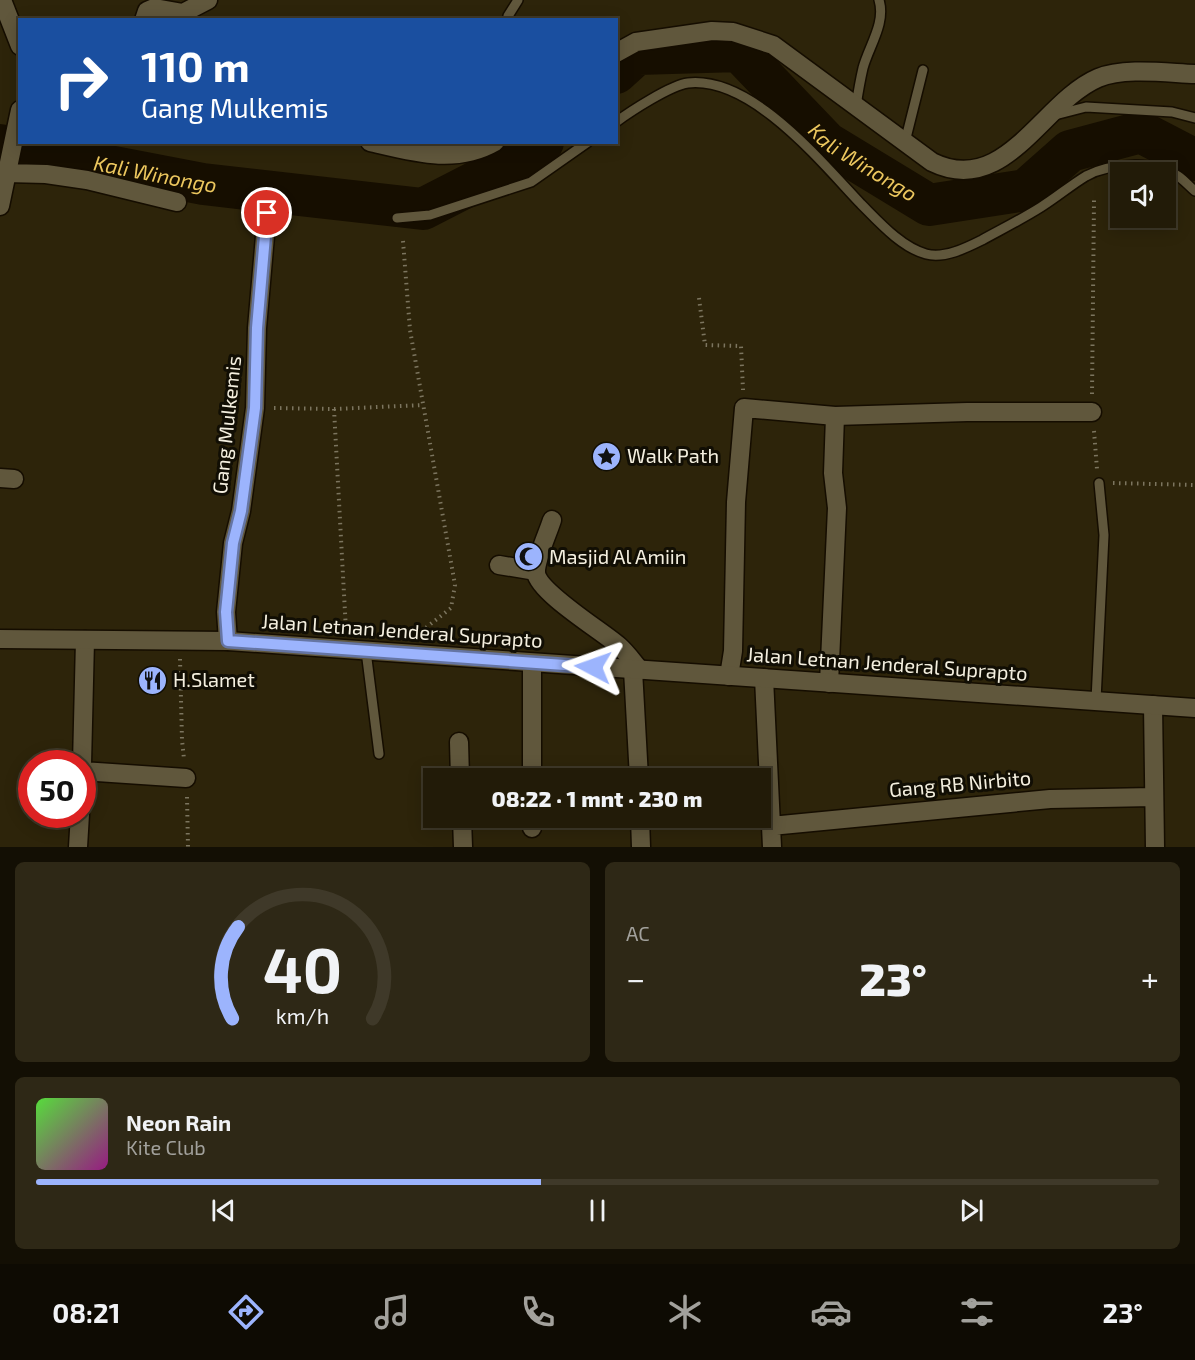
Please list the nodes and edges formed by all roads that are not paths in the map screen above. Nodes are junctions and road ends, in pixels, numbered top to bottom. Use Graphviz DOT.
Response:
graph roads {
  1 [pos="2,0"];
  2 [pos="208,0"];
  3 [pos="518,0"];
  4 [pos="879,0"];
  5 [pos="507,16"];
  6 [pos="145,18"];
  7 [pos="18,41"];
  8 [pos="618,52"];
  9 [pos="923,70"];
  10 [pos="1195,74"];
  11 [pos="856,106"];
  12 [pos="1049,117"];
  13 [pos="1195,118"];
  14 [pos="18,119"];
  15 [pos="618,121"];
  16 [pos="905,142"];
  17 [pos="380,144"];
  18 [pos="491,144"];
  19 [pos="585,144"];
  20 [pos="7,168"];
  21 [pos="1195,191"];
  22 [pos="177,202"];
  23 [pos="0,206"];
  24 [pos="267,213"];
  25 [pos="397,218"];
  26 [pos="1092,412"];
  27 [pos="835,416"];
  28 [pos="1099,483"];
  29 [pos="552,520"];
  30 [pos="499,565"];
  31 [pos="536,571"];
  32 [pos="0,639"];
  33 [pos="85,640"];
  34 [pos="228,641"];
  35 [pos="366,651"];
  36 [pos="532,663"];
  37 [pos="637,670"];
  38 [pos="729,676"];
  39 [pos="764,678"];
  40 [pos="829,683"];
  41 [pos="1096,700"];
  42 [pos="1154,705"];
  43 [pos="1195,708"];
  44 [pos="459,742"];
  45 [pos="82,750"];
  46 [pos="379,754"];
  47 [pos="460,768"];
  48 [pos="532,768"];
  49 [pos="639,768"];
  50 [pos="768,768"];
  51 [pos="96,772"];
  52 [pos="186,778"];
  53 [pos="1153,797"];
  54 [pos="771,826"];
  55 [pos="79,828"];
  56 [pos="462,828"];
  57 [pos="640,828"];
  58 [pos="78,847"];
  59 [pos="463,847"];
  60 [pos="641,847"];
  61 [pos="772,847"];
  62 [pos="1155,847"];
  1 -- 7 [label="street"];
  2 -- 6 [label="street"];
  3 -- 5 [label="lane"];
  4 -- 11 [label="lane"];
  8 -- 11 [label="street"];
  9 -- 16 [label="lane"];
  10 -- 12 [label="street"];
  11 -- 16 [label="street"];
  12 -- 13 [label="lane"];
  12 -- 16 [label="street"];
  14 -- 20 [label="street"];
  15 -- 21 [label="lane"];
  17 -- 18 [label="street"];
  19 -- 25 [label="lane"];
  20 -- 22 [label="street"];
  20 -- 23 [label="street"];
  24 -- 34 [label="street, Gang Mulkemis"];
  26 -- 27 [label="street"];
  27 -- 38 [label="street"];
  27 -- 40 [label="street"];
  28 -- 41 [label="lane"];
  29 -- 31 [label="street"];
  30 -- 31 [label="street"];
  31 -- 37 [label="street"];
  32 -- 33 [label="street, Jalan Letnan Jenderal Suprapto"];
  33 -- 34 [label="street, Jalan Letnan Jenderal Suprapto"];
  33 -- 45 [label="street"];
  34 -- 35 [label="street, Jalan Letnan Jenderal Suprapto"];
  35 -- 36 [label="street, Jalan Letnan Jenderal Suprapto"];
  35 -- 46 [label="lane"];
  36 -- 37 [label="street, Jalan Letnan Jenderal Suprapto"];
  36 -- 48 [label="street"];
  37 -- 38 [label="street, Jalan Letnan Jenderal Suprapto"];
  37 -- 49 [label="street"];
  38 -- 39 [label="street, Jalan Letnan Jenderal Suprapto"];
  39 -- 40 [label="street, Jalan Letnan Jenderal Suprapto"];
  39 -- 50 [label="street"];
  40 -- 41 [label="street, Jalan Letnan Jenderal Suprapto"];
  41 -- 42 [label="street, Jalan Letnan Jenderal Suprapto"];
  42 -- 43 [label="street, Jalan Letnan Jenderal Suprapto"];
  42 -- 53 [label="street"];
  44 -- 47 [label="street"];
  51 -- 52 [label="street"];
  53 -- 54 [label="street, Gang RB Nirbito"];
  53 -- 62 [label="street"];
  54 -- 61 [label="street"];
  55 -- 58 [label="street"];
  56 -- 59 [label="street"];
  57 -- 60 [label="street"];
}
